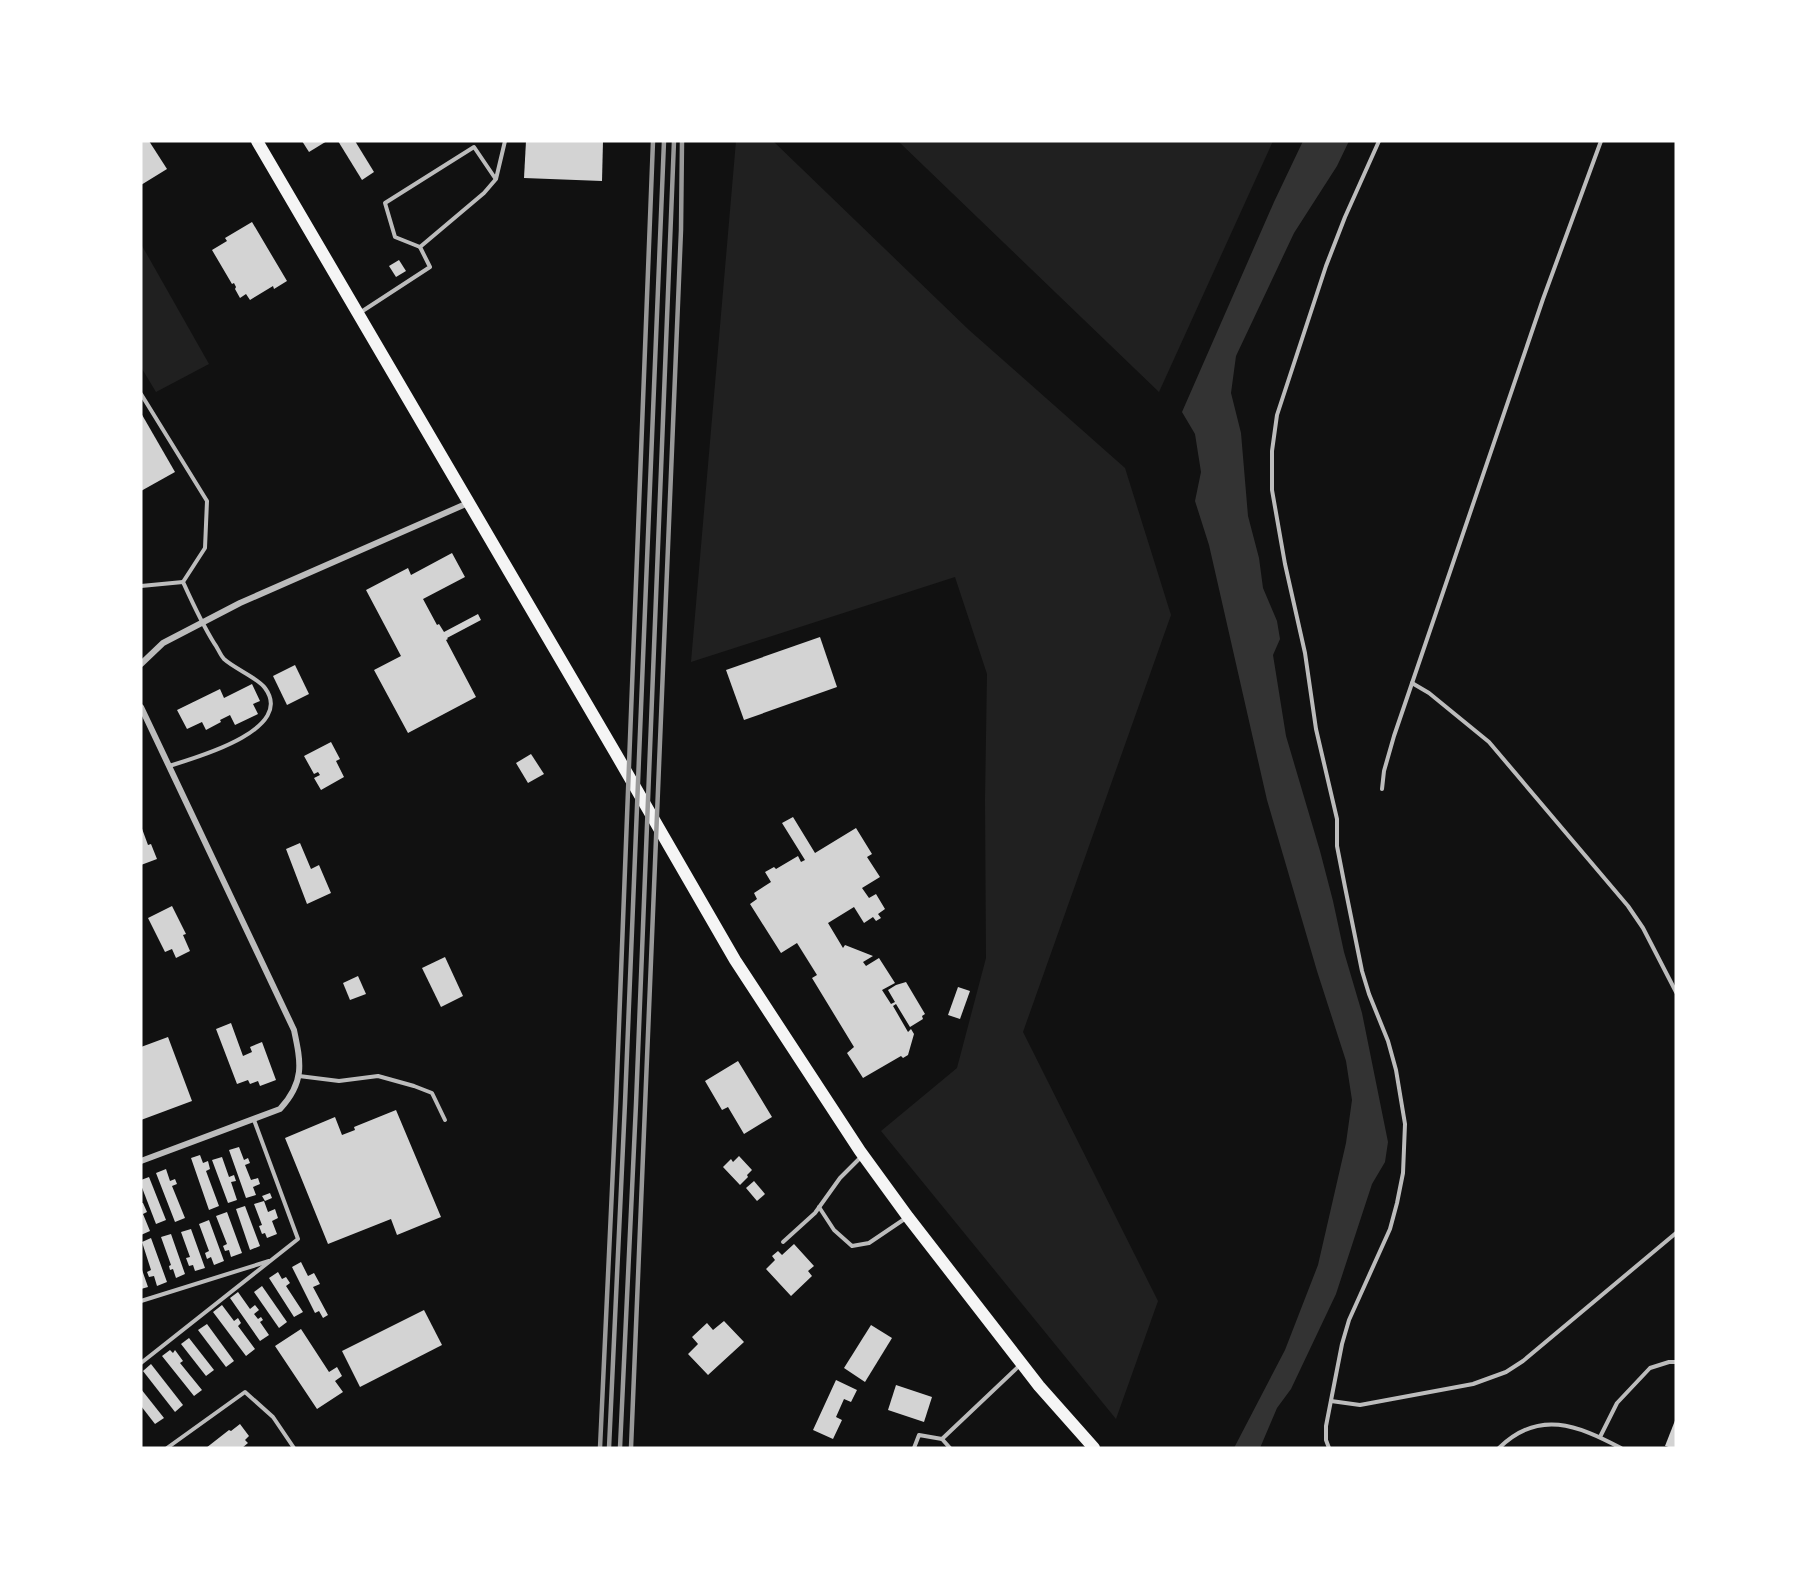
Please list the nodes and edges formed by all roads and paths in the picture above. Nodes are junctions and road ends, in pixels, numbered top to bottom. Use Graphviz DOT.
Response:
graph roads {
  1 [pos="257,141"];
  2 [pos="505,141"];
  3 [pos="1379,141"];
  4 [pos="1601,141"];
  5 [pos="495,179"];
  6 [pos="420,247"];
  7 [pos="358,314"];
  8 [pos="141,394"];
  9 [pos="468,503"];
  10 [pos="183,582"];
  11 [pos="141,586"];
  12 [pos="201,623"];
  13 [pos="141,664"];
  14 [pos="1413,683"];
  15 [pos="141,707"];
  16 [pos="168,766"];
  17 [pos="1382,789"];
  18 [pos="1676,992"];
  19 [pos="299,1076"];
  20 [pos="254,1120"];
  21 [pos="445,1120"];
  22 [pos="862,1155"];
  23 [pos="141,1161"];
  24 [pos="819,1208"];
  25 [pos="908,1217"];
  26 [pos="1676,1233"];
  27 [pos="783,1242"];
  28 [pos="273,1260"];
  29 [pos="141,1302"];
  30 [pos="1676,1362"];
  31 [pos="141,1363"];
  32 [pos="1021,1364"];
  33 [pos="1331,1401"];
  34 [pos="1600,1437"];
  35 [pos="942,1439"];
  36 [pos="167,1448"];
  37 [pos="294,1448"];
  38 [pos="914,1448"];
  39 [pos="950,1448"];
  40 [pos="1094,1448"];
  41 [pos="1329,1448"];
  42 [pos="1499,1448"];
  43 [pos="1621,1448"];
  1 -- 7 [label="main road"];
  2 -- 5 [label="lane"];
  3 -- 33 [label="lane"];
  4 -- 14 [label="lane"];
  5 -- 6 [label="lane"];
  5 -- 6 [label="lane"];
  6 -- 7 [label="lane"];
  7 -- 9 [label="main road"];
  8 -- 10 [label="lane"];
  9 -- 12 [label="street"];
  9 -- 22 [label="main road"];
  10 -- 11 [label="lane"];
  10 -- 12 [label="lane"];
  12 -- 13 [label="street"];
  12 -- 16 [label="lane"];
  14 -- 17 [label="lane"];
  14 -- 18 [label="lane"];
  15 -- 16 [label="street"];
  16 -- 19 [label="street"];
  19 -- 20 [label="street"];
  19 -- 21 [label="lane"];
  20 -- 23 [label="street"];
  20 -- 28 [label="lane"];
  22 -- 24 [label="lane"];
  22 -- 25 [label="main road"];
  24 -- 25 [label="lane"];
  24 -- 27 [label="lane"];
  25 -- 32 [label="main road"];
  26 -- 33 [label="lane"];
  28 -- 29 [label="lane"];
  28 -- 31 [label="lane"];
  30 -- 34 [label="lane"];
  32 -- 35 [label="lane"];
  32 -- 40 [label="main road"];
  33 -- 41 [label="lane"];
  34 -- 42 [label="lane"];
  34 -- 43 [label="lane"];
  35 -- 38 [label="lane"];
  35 -- 39 [label="lane"];
  36 -- 37 [label="lane"];
}
